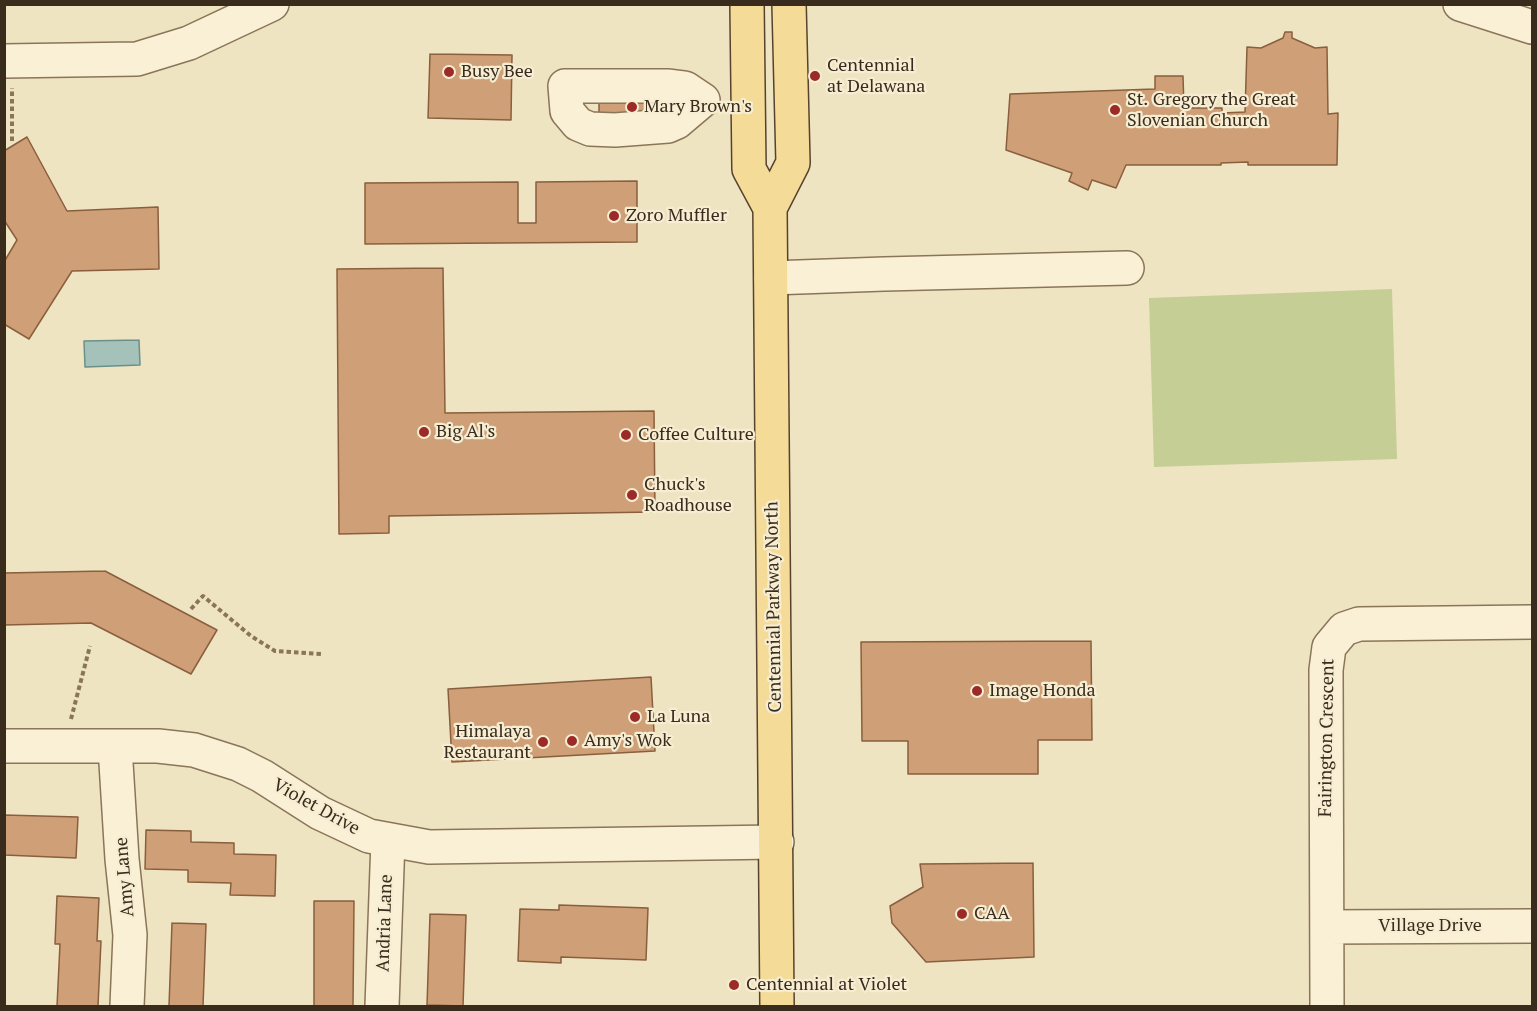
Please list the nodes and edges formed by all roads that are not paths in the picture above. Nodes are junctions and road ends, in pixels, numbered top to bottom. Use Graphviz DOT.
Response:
graph roads {
  1 [pos="272,4"];
  2 [pos="747,4"];
  3 [pos="789,4"];
  4 [pos="1460,4"];
  5 [pos="1526,19"];
  6 [pos="8,61"];
  7 [pos="694,94"];
  8 [pos="770,208"];
  9 [pos="1127,268"];
  10 [pos="771,279"];
  11 [pos="1533,622"];
  12 [pos="4,746"];
  13 [pos="115,747"];
  14 [pos="388,840"];
  15 [pos="777,842"];
  16 [pos="1533,926"];
  17 [pos="1327,927"];
  18 [pos="127,1006"];
  19 [pos="382,1006"];
  20 [pos="777,1006"];
  21 [pos="1327,1006"];
  1 -- 6 [label="street"];
  2 -- 8 [label="main road, Centennial Parkway North"];
  3 -- 8 [label="main road, Centennial Parkway North"];
  4 -- 5 [label="street"];
  7 -- 7 [label="street"];
  8 -- 10 [label="main road, Centennial Parkway North"];
  9 -- 10 [label="street"];
  10 -- 15 [label="main road, Centennial Parkway North"];
  11 -- 17 [label="street, Fairington Crescent"];
  12 -- 13 [label="street, Violet Drive"];
  13 -- 14 [label="street, Violet Drive"];
  13 -- 18 [label="street, Amy Lane"];
  14 -- 15 [label="street, Violet Drive"];
  14 -- 19 [label="street, Andria Lane"];
  15 -- 20 [label="main road, Centennial Parkway North"];
  16 -- 17 [label="street, Village Drive"];
  17 -- 21 [label="street, Fairington Crescent"];
}
